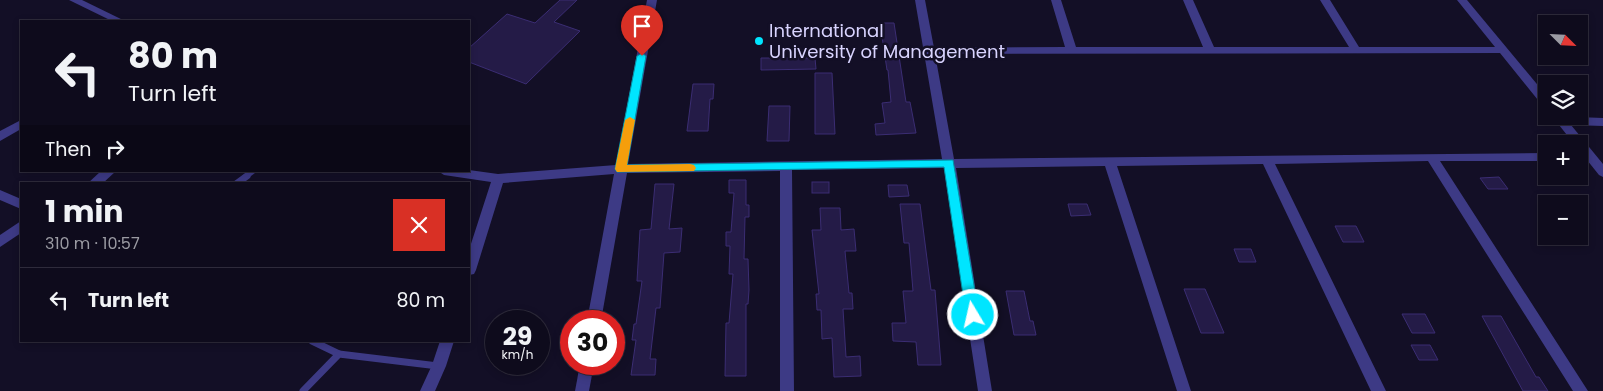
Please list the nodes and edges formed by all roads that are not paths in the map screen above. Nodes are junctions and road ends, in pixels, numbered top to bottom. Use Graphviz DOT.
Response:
graph roads {
  1 [pos="74,0"];
  2 [pos="652,0"];
  3 [pos="920,0"];
  4 [pos="1056,0"];
  5 [pos="1188,0"];
  6 [pos="1325,0"];
  7 [pos="1462,0"];
  8 [pos="118,20"];
  9 [pos="1356,50"];
  10 [pos="1504,50"];
  11 [pos="930,51"];
  12 [pos="1210,51"];
  13 [pos="1072,52"];
  14 [pos="1538,92"];
  15 [pos="1588,121"];
  16 [pos="1603,122"];
  17 [pos="20,124"];
  18 [pos="3,132"];
  19 [pos="1431,157"];
  20 [pos="1538,157"];
  21 [pos="1267,160"];
  22 [pos="1588,160"];
  23 [pos="1110,162"];
  24 [pos="949,163"];
  25 [pos="786,166"];
  26 [pos="621,169"];
  27 [pos="109,172"];
  28 [pos="252,172"];
  29 [pos="451,172"];
  30 [pos="1603,172"];
  31 [pos="498,179"];
  32 [pos="96,182"];
  33 [pos="239,182"];
  34 [pos="0,195"];
  35 [pos="20,204"];
  36 [pos="20,227"];
  37 [pos="0,242"];
  38 [pos="470,267"];
  39 [pos="596,310"];
  40 [pos="314,342"];
  41 [pos="446,342"];
  42 [pos="339,354"];
  43 [pos="439,366"];
  44 [pos="585,375"];
  45 [pos="303,391"];
  46 [pos="427,391"];
  47 [pos="582,391"];
  48 [pos="787,391"];
  49 [pos="984,391"];
  50 [pos="1184,391"];
  51 [pos="1380,391"];
  52 [pos="1581,391"];
  1 -- 8 [label="street"];
  2 -- 26 [label="street"];
  3 -- 11 [label="street"];
  4 -- 13 [label="street"];
  5 -- 12 [label="street"];
  6 -- 9 [label="street"];
  7 -- 10 [label="street"];
  9 -- 10 [label="street"];
  9 -- 12 [label="street"];
  10 -- 14 [label="street"];
  11 -- 13 [label="street"];
  11 -- 24 [label="street"];
  12 -- 13 [label="street"];
  15 -- 16 [label="street"];
  17 -- 18 [label="street"];
  19 -- 20 [label="street"];
  19 -- 21 [label="street"];
  19 -- 52 [label="street"];
  21 -- 23 [label="street"];
  21 -- 51 [label="street"];
  22 -- 30 [label="street"];
  23 -- 24 [label="street"];
  23 -- 50 [label="street"];
  24 -- 25 [label="street"];
  24 -- 49 [label="street"];
  25 -- 26 [label="street"];
  25 -- 48 [label="street"];
  26 -- 31 [label="street"];
  26 -- 39 [label="street"];
  27 -- 32 [label="street"];
  28 -- 33 [label="lane"];
  29 -- 31 [label="street"];
  31 -- 38 [label="street"];
  34 -- 35 [label="street"];
  36 -- 37 [label="street"];
  40 -- 42 [label="lane"];
  41 -- 43 [label="street"];
  42 -- 43 [label="lane"];
  42 -- 45 [label="lane"];
  43 -- 46 [label="street"];
  44 -- 47 [label="street"];
}
